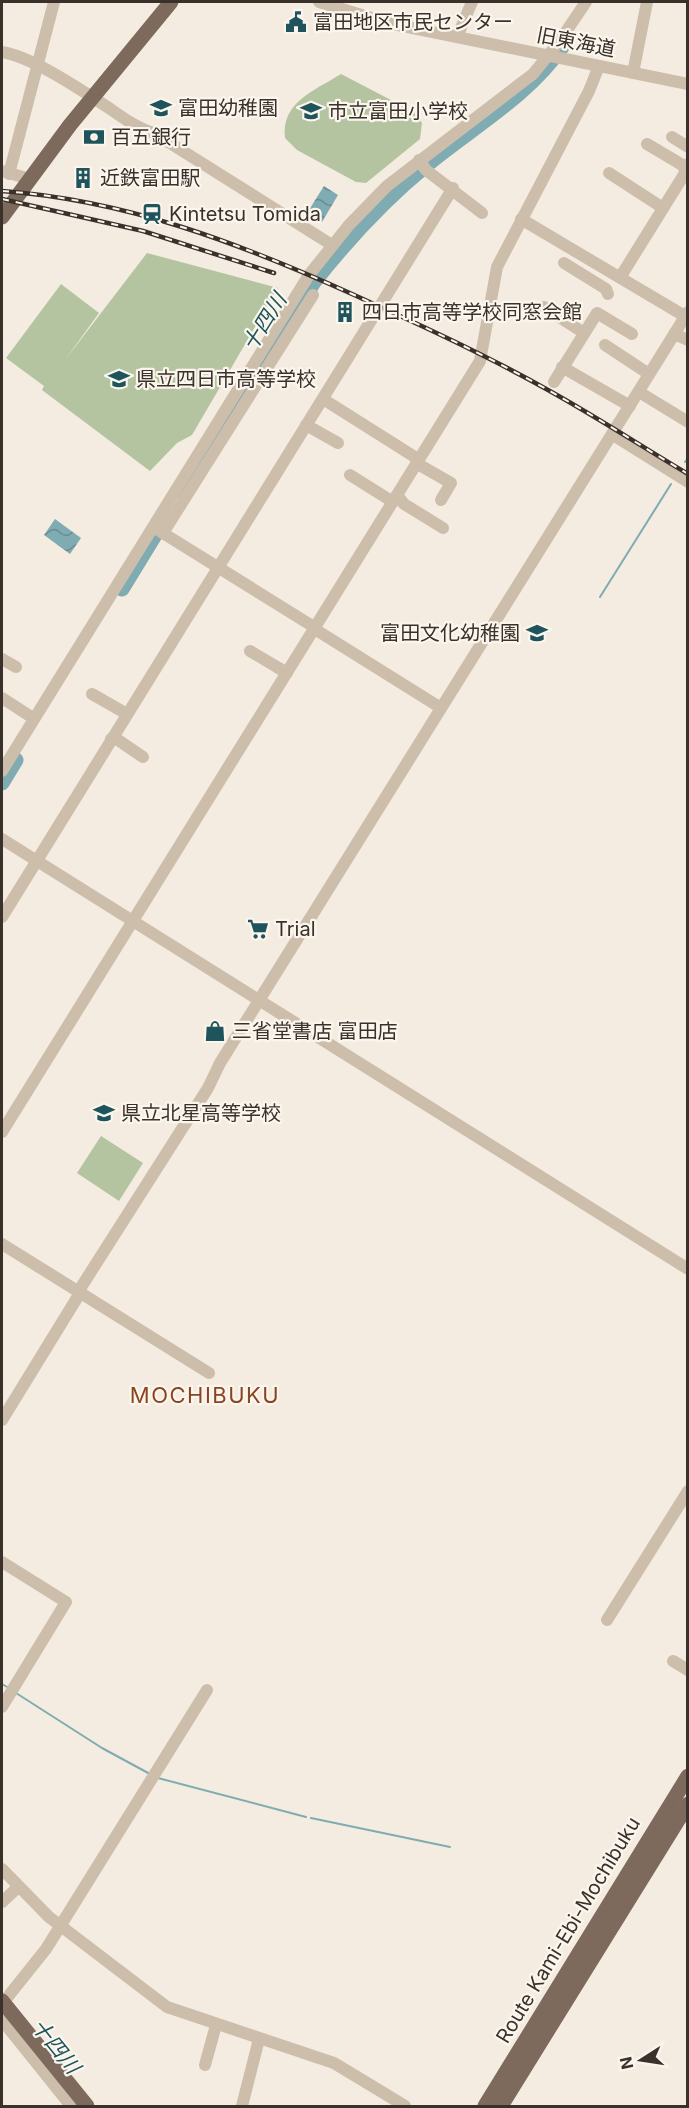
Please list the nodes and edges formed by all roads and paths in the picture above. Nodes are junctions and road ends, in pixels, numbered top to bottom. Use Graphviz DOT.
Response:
graph roads {
  1 [pos="54,2"];
  2 [pos="171,2"];
  3 [pos="319,2"];
  4 [pos="472,2"];
  5 [pos="586,2"];
  6 [pos="647,2"];
  7 [pos="333,4"];
  8 [pos="457,37"];
  9 [pos="2,52"];
  10 [pos="553,56"];
  11 [pos="37,66"];
  12 [pos="599,66"];
  13 [pos="633,73"];
  14 [pos="687,84"];
  15 [pos="93,98"];
  16 [pos="672,137"];
  17 [pos="647,144"];
  18 [pos="687,147"];
  19 [pos="422,164"];
  20 [pos="686,165"];
  21 [pos="5,173"];
  22 [pos="609,173"];
  23 [pos="30,179"];
  24 [pos="453,188"];
  25 [pos="663,208"];
  26 [pos="482,213"];
  27 [pos="2,217"];
  28 [pos="521,219"];
  29 [pos="332,245"];
  30 [pos="564,262"];
  31 [pos="619,277"];
  32 [pos="313,294"];
  33 [pos="544,307"];
  34 [pos="687,315"];
  35 [pos="584,333"];
  36 [pos="632,334"];
  37 [pos="674,334"];
  38 [pos="687,340"];
  39 [pos="605,345"];
  40 [pos="562,367"];
  41 [pos="649,374"];
  42 [pos="554,382"];
  43 [pos="639,392"];
  44 [pos="323,399"];
  45 [pos="630,406"];
  46 [pos="687,422"];
  47 [pos="306,425"];
  48 [pos="613,435"];
  49 [pos="338,443"];
  50 [pos="417,461"];
  51 [pos="350,475"];
  52 [pos="687,482"];
  53 [pos="395,498"];
  54 [pos="441,500"];
  55 [pos="443,528"];
  56 [pos="158,530"];
  57 [pos="217,568"];
  58 [pos="314,628"];
  59 [pos="250,651"];
  60 [pos="2,658"];
  61 [pos="15,667"];
  62 [pos="287,673"];
  63 [pos="92,694"];
  64 [pos="2,698"];
  65 [pos="441,708"];
  66 [pos="126,714"];
  67 [pos="33,718"];
  68 [pos="111,739"];
  69 [pos="143,757"];
  70 [pos="2,771"];
  71 [pos="2,839"];
  72 [pos="37,861"];
  73 [pos="2,917"];
  74 [pos="133,921"];
  75 [pos="261,1001"];
  76 [pos="2,1132"];
  77 [pos="2,1244"];
  78 [pos="687,1269"];
  79 [pos="79,1293"];
  80 [pos="209,1373"];
  81 [pos="2,1420"];
  82 [pos="687,1491"];
  83 [pos="2,1562"];
  84 [pos="608,1620"];
  85 [pos="673,1660"];
  86 [pos="687,1670"];
  87 [pos="207,1690"];
  88 [pos="2,1707"];
  89 [pos="687,1776"];
  90 [pos="687,1804"];
  91 [pos="2,1869"];
  92 [pos="18,1887"];
  93 [pos="2,1902"];
  94 [pos="61,1926"];
  95 [pos="2,2002"];
  96 [pos="2,2020"];
  97 [pos="216,2025"];
  98 [pos="259,2039"];
  99 [pos="42,2061"];
  100 [pos="205,2065"];
  101 [pos="401,2105"];
  102 [pos="71,2106"];
  103 [pos="87,2106"];
  104 [pos="242,2106"];
  105 [pos="485,2106"];
  106 [pos="501,2106"];
  1 -- 11 [label="street"];
  2 -- 15 [label="main road"];
  3 -- 7 [label="street, 旧東海道"];
  4 -- 8 [label="street"];
  5 -- 10 [label="street"];
  6 -- 13 [label="street"];
  7 -- 8 [label="street, 旧東海道"];
  8 -- 10 [label="street, 旧東海道"];
  9 -- 11 [label="street"];
  10 -- 12 [label="street, 旧東海道"];
  10 -- 19 [label="street"];
  11 -- 15 [label="street"];
  11 -- 21 [label="street"];
  12 -- 13 [label="street, 旧東海道"];
  12 -- 28 [label="street"];
  13 -- 14 [label="street, 旧東海道"];
  15 -- 23 [label="main road"];
  15 -- 29 [label="street"];
  16 -- 18 [label="street"];
  17 -- 20 [label="street"];
  19 -- 24 [label="street"];
  19 -- 29 [label="street"];
  20 -- 25 [label="street"];
  21 -- 23 [label="street"];
  22 -- 25 [label="street"];
  23 -- 27 [label="main road"];
  24 -- 26 [label="street"];
  24 -- 44 [label="street"];
  25 -- 31 [label="street"];
  28 -- 31 [label="street"];
  28 -- 50 [label="street"];
  29 -- 56 [label="street"];
  30 -- 31 [label="street"];
  31 -- 34 [label="street"];
  32 -- 56 [label="street"];
  33 -- 35 [label="street"];
  34 -- 37 [label="street"];
  35 -- 36 [label="street"];
  35 -- 40 [label="street"];
  37 -- 38 [label="street"];
  37 -- 41 [label="street"];
  39 -- 41 [label="street"];
  40 -- 42 [label="street"];
  40 -- 45 [label="street"];
  41 -- 43 [label="street"];
  43 -- 45 [label="street"];
  43 -- 46 [label="street"];
  44 -- 47 [label="street"];
  44 -- 50 [label="street"];
  45 -- 48 [label="street"];
  47 -- 49 [label="street"];
  47 -- 57 [label="street"];
  48 -- 52 [label="street"];
  48 -- 65 [label="street"];
  50 -- 53 [label="street"];
  50 -- 54 [label="street"];
  51 -- 53 [label="street"];
  53 -- 55 [label="street"];
  53 -- 58 [label="street"];
  56 -- 57 [label="street"];
  56 -- 67 [label="street"];
  57 -- 58 [label="street"];
  57 -- 66 [label="street"];
  58 -- 62 [label="street"];
  58 -- 65 [label="street"];
  59 -- 62 [label="street"];
  60 -- 61 [label="street"];
  62 -- 74 [label="street"];
  63 -- 66 [label="street"];
  64 -- 67 [label="street"];
  65 -- 75 [label="street"];
  66 -- 68 [label="street"];
  67 -- 70 [label="street"];
  68 -- 69 [label="street"];
  68 -- 72 [label="street"];
  71 -- 72 [label="street"];
  72 -- 73 [label="street"];
  72 -- 74 [label="street"];
  74 -- 75 [label="street"];
  74 -- 76 [label="street"];
  75 -- 78 [label="street"];
  75 -- 79 [label="street"];
  77 -- 79 [label="street"];
  79 -- 80 [label="street"];
  79 -- 81 [label="street"];
  82 -- 84 [label="street"];
  83 -- 88 [label="street"];
  85 -- 86 [label="street"];
  87 -- 94 [label="street"];
  89 -- 105 [label="main road, Route Kami-Ebi-Mochibuku"];
  90 -- 106 [label="main road, Route Kami-Ebi-Mochibuku"];
  91 -- 92 [label="street"];
  92 -- 93 [label="street"];
  92 -- 94 [label="street"];
  94 -- 95 [label="street"];
  94 -- 97 [label="street"];
  95 -- 99 [label="main road"];
  96 -- 99 [label="street"];
  97 -- 98 [label="street"];
  97 -- 100 [label="street"];
  98 -- 101 [label="street"];
  98 -- 104 [label="street"];
  99 -- 102 [label="street"];
  99 -- 103 [label="main road"];
}
